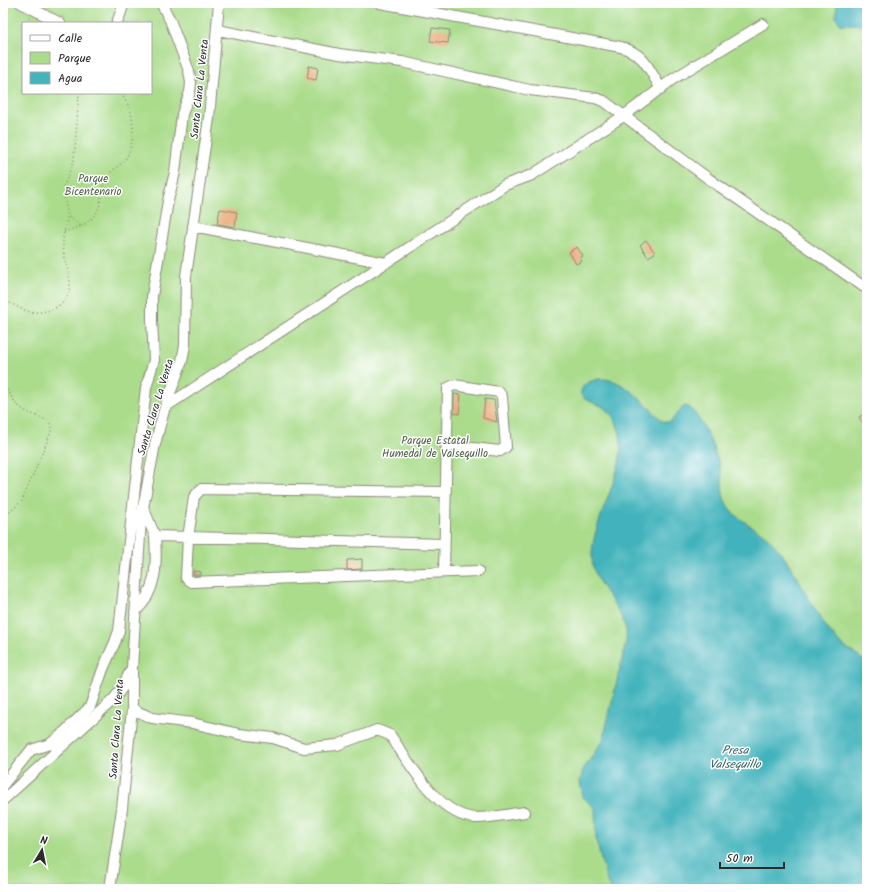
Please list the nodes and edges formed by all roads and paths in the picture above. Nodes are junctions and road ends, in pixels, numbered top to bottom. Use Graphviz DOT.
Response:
graph roads {
  1 [pos="21,3"];
  2 [pos="124,3"];
  3 [pos="161,3"];
  4 [pos="219,3"];
  5 [pos="380,3"];
  6 [pos="58,22"];
  7 [pos="117,22"];
  8 [pos="763,24"];
  9 [pos="218,30"];
  10 [pos="661,89"];
  11 [pos="78,94"];
  12 [pos="122,94"];
  13 [pos="625,115"];
  14 [pos="68,216"];
  15 [pos="81,226"];
  16 [pos="193,226"];
  17 [pos="64,232"];
  18 [pos="386,263"];
  19 [pos="867,289"];
  20 [pos="3,299"];
  21 [pos="3,383"];
  22 [pos="165,407"];
  23 [pos="446,445"];
  24 [pos="445,492"];
  25 [pos="143,507"];
  26 [pos="3,518"];
  27 [pos="155,536"];
  28 [pos="188,538"];
  29 [pos="444,544"];
  30 [pos="478,570"];
  31 [pos="444,572"];
  32 [pos="135,612"];
  33 [pos="132,668"];
  34 [pos="132,709"];
  35 [pos="3,785"];
  36 [pos="3,800"];
  37 [pos="524,812"];
  38 [pos="110,889"];
  1 -- 6 [label="street"];
  2 -- 7 [label="street"];
  3 -- 35 [label="street"];
  4 -- 9 [label="street, Santa Clara La Venta"];
  5 -- 10 [label="street"];
  8 -- 10 [label="street"];
  9 -- 13 [label="street"];
  9 -- 16 [label="street, Santa Clara La Venta"];
  10 -- 13 [label="street"];
  11 -- 14 [label="path"];
  12 -- 15 [label="path"];
  13 -- 18 [label="street"];
  13 -- 19 [label="street"];
  14 -- 15 [label="path"];
  14 -- 17 [label="path"];
  15 -- 17 [label="path"];
  16 -- 18 [label="street"];
  16 -- 22 [label="street, Santa Clara La Venta"];
  17 -- 20 [label="path"];
  18 -- 22 [label="street"];
  21 -- 26 [label="path"];
  22 -- 25 [label="street, Santa Clara La Venta"];
  23 -- 23 [label="street"];
  23 -- 24 [label="street"];
  24 -- 28 [label="street"];
  24 -- 29 [label="street"];
  25 -- 27 [label="street"];
  25 -- 32 [label="street, Santa Clara La Venta"];
  27 -- 28 [label="street"];
  27 -- 32 [label="street"];
  28 -- 29 [label="street"];
  28 -- 31 [label="street"];
  29 -- 31 [label="street"];
  30 -- 31 [label="street"];
  32 -- 33 [label="street, Santa Clara La Venta"];
  33 -- 34 [label="street, Santa Clara La Venta"];
  33 -- 36 [label="street"];
  34 -- 37 [label="street"];
  34 -- 38 [label="street, Santa Clara La Venta"];
}
